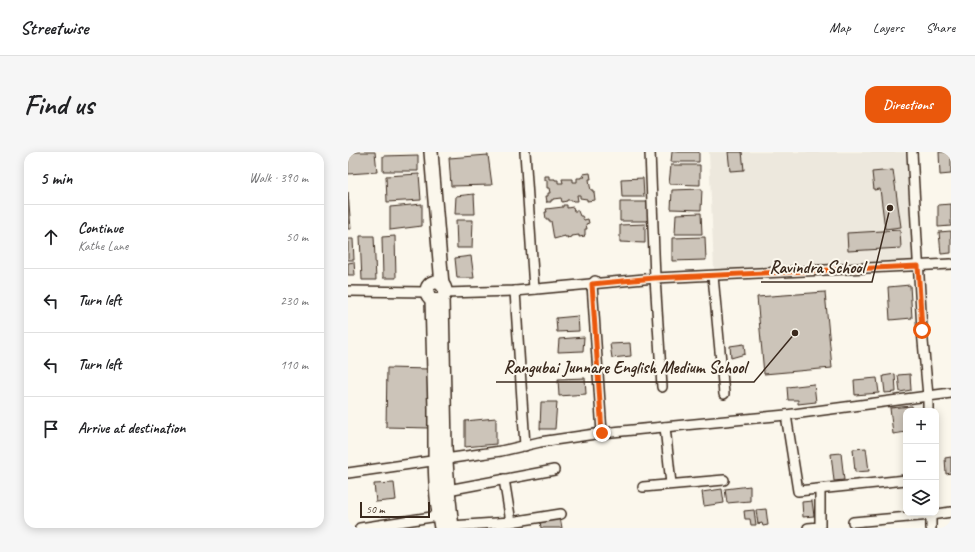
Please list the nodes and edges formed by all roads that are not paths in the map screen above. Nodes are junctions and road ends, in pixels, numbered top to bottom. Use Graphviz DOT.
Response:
graph roads {
  1 [pos="424,152"];
  2 [pos="431,152"];
  3 [pos="525,152"];
  4 [pos="650,152"];
  5 [pos="912,152"];
  6 [pos="433,230"];
  7 [pos="951,264"];
  8 [pos="918,266"];
  9 [pos="713,276"];
  10 [pos="654,278"];
  11 [pos="594,282"];
  12 [pos="534,289"];
  13 [pos="348,291"];
  14 [pos="515,291"];
  15 [pos="437,292"];
  16 [pos="662,387"];
  17 [pos="724,394"];
  18 [pos="951,394"];
  19 [pos="928,396"];
  20 [pos="928,408"];
  21 [pos="786,415"];
  22 [pos="664,427"];
  23 [pos="602,433"];
  24 [pos="525,446"];
  25 [pos="440,459"];
  26 [pos="554,470"];
  27 [pos="348,474"];
  28 [pos="504,480"];
  29 [pos="724,480"];
  30 [pos="903,480"];
  31 [pos="671,484"];
  32 [pos="643,487"];
  33 [pos="820,489"];
  34 [pos="448,490"];
  35 [pos="951,512"];
  36 [pos="939,513"];
  37 [pos="561,514"];
  38 [pos="912,516"];
  39 [pos="931,516"];
  40 [pos="511,522"];
  41 [pos="853,522"];
  42 [pos="446,524"];
  43 [pos="360,528"];
  44 [pos="808,528"];
  45 [pos="931,528"];
  1 -- 6 [label="street"];
  2 -- 6 [label="street"];
  3 -- 12 [label="street"];
  4 -- 10 [label="street"];
  5 -- 8 [label="street"];
  6 -- 15 [label="street"];
  7 -- 8 [label="street"];
  8 -- 9 [label="street"];
  8 -- 19 [label="street"];
  9 -- 10 [label="street"];
  9 -- 17 [label="street"];
  10 -- 11 [label="street"];
  10 -- 16 [label="street"];
  11 -- 12 [label="street"];
  11 -- 23 [label="street"];
  12 -- 14 [label="street"];
  13 -- 15 [label="street"];
  14 -- 15 [label="street"];
  14 -- 24 [label="street"];
  15 -- 25 [label="street"];
  18 -- 19 [label="street"];
  19 -- 20 [label="street"];
  19 -- 21 [label="street"];
  21 -- 22 [label="street"];
  21 -- 33 [label="street"];
  22 -- 23 [label="street"];
  22 -- 31 [label="street"];
  23 -- 24 [label="street"];
  24 -- 25 [label="street"];
  25 -- 27 [label="street"];
  25 -- 34 [label="street"];
  25 -- 42 [label="street"];
  26 -- 28 [label="street"];
  28 -- 34 [label="street"];
  28 -- 40 [label="street"];
  29 -- 31 [label="street"];
  30 -- 33 [label="street"];
  31 -- 32 [label="street"];
  33 -- 44 [label="street"];
  34 -- 42 [label="street"];
  35 -- 36 [label="street"];
  37 -- 40 [label="street"];
  38 -- 41 [label="street"];
  39 -- 45 [label="street"];
  40 -- 42 [label="street"];
  42 -- 43 [label="street"];
}
